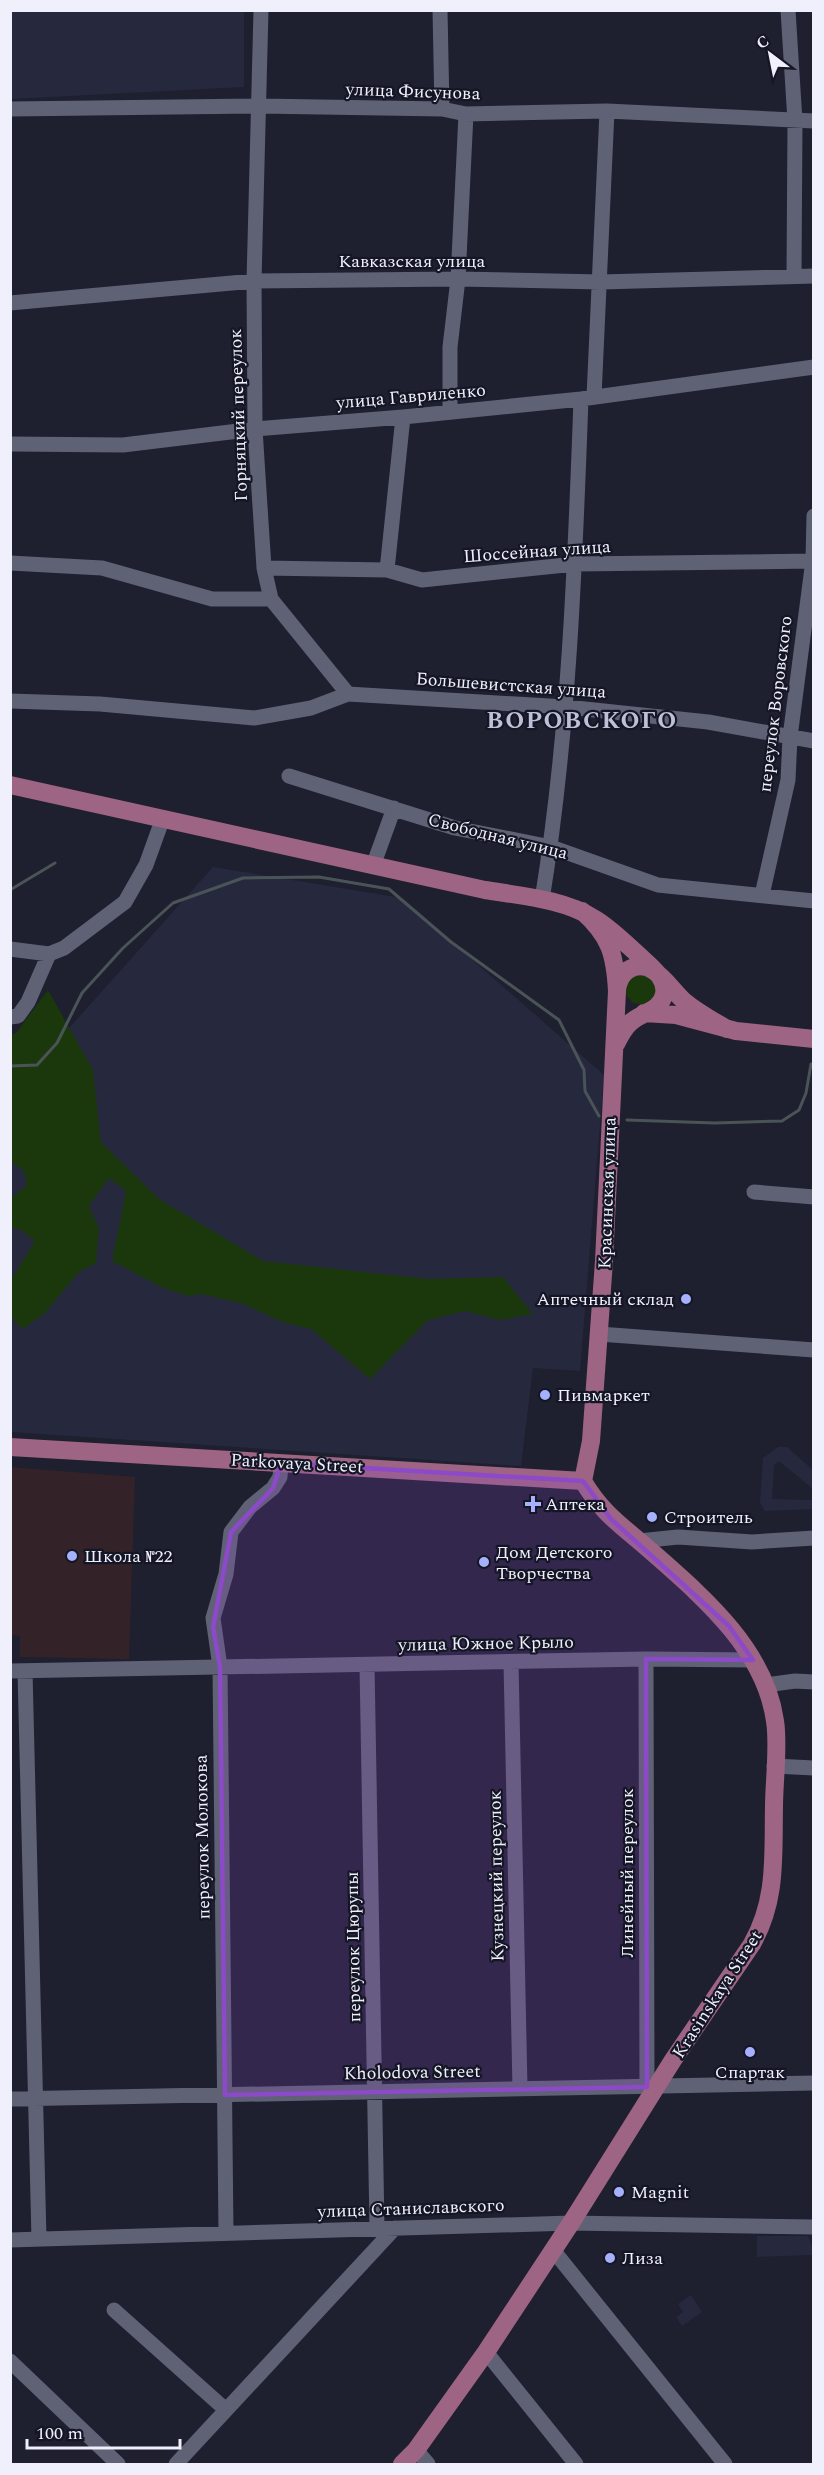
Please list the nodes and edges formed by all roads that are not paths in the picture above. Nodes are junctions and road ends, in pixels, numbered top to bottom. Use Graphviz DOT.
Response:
graph roads {
  1 [pos="261,10"];
  2 [pos="440,10"];
  3 [pos="788,10"];
  4 [pos="260,106"];
  5 [pos="10,109"];
  6 [pos="442,109"];
  7 [pos="607,111"];
  8 [pos="466,114"];
  9 [pos="795,121"];
  10 [pos="813,121"];
  11 [pos="794,276"];
  12 [pos="813,276"];
  13 [pos="458,279"];
  14 [pos="254,281"];
  15 [pos="601,282"];
  16 [pos="10,303"];
  17 [pos="813,367"];
  18 [pos="588,398"];
  19 [pos="450,412"];
  20 [pos="403,417"];
  21 [pos="255,429"];
  22 [pos="10,444"];
  23 [pos="813,516"];
  24 [pos="813,560"];
  25 [pos="10,563"];
  26 [pos="575,564"];
  27 [pos="264,568"];
  28 [pos="387,570"];
  29 [pos="271,600"];
  30 [pos="348,694"];
  31 [pos="10,701"];
  32 [pos="566,706"];
  33 [pos="790,737"];
  34 [pos="813,741"];
  35 [pos="289,776"];
  36 [pos="10,785"];
  37 [pos="394,807"];
  38 [pos="163,818"];
  39 [pos="551,847"];
  40 [pos="373,866"];
  41 [pos="762,895"];
  42 [pos="542,900"];
  43 [pos="813,901"];
  44 [pos="582,912"];
  45 [pos="10,949"];
  46 [pos="49,954"];
  47 [pos="659,975"];
  48 [pos="617,991"];
  49 [pos="648,1012"];
  50 [pos="10,1017"];
  51 [pos="727,1029"];
  52 [pos="813,1039"];
  53 [pos="614,1048"];
  54 [pos="754,1192"];
  55 [pos="813,1197"];
  56 [pos="599,1334"];
  57 [pos="813,1350"];
  58 [pos="10,1447"];
  59 [pos="281,1463"];
  60 [pos="583,1481"];
  61 [pos="813,1538"];
  62 [pos="639,1541"];
  63 [pos="646,1659"];
  64 [pos="753,1660"];
  65 [pos="511,1662"];
  66 [pos="367,1665"];
  67 [pos="220,1667"];
  68 [pos="18,1671"];
  69 [pos="813,1682"];
  70 [pos="766,1685"];
  71 [pos="774,1766"];
  72 [pos="813,1768"];
  73 [pos="813,2083"];
  74 [pos="652,2087"];
  75 [pos="520,2090"];
  76 [pos="375,2092"];
  77 [pos="225,2095"];
  78 [pos="36,2098"];
  79 [pos="10,2099"];
  80 [pos="572,2223"];
  81 [pos="377,2228"];
  82 [pos="394,2228"];
  83 [pos="811,2230"];
  84 [pos="226,2232"];
  85 [pos="39,2239"];
  86 [pos="10,2240"];
  87 [pos="553,2250"];
  88 [pos="114,2310"];
  89 [pos="486,2352"];
  90 [pos="10,2361"];
  91 [pos="226,2410"];
  92 [pos="416,2450"];
  93 [pos="118,2464"];
  94 [pos="176,2464"];
  95 [pos="402,2464"];
  96 [pos="428,2464"];
  97 [pos="576,2464"];
  98 [pos="725,2464"];
  1 -- 4 [label="street, Горняцкий переулок"];
  2 -- 6 [label="street"];
  3 -- 9 [label="street"];
  4 -- 5 [label="street, улица Фисунова"];
  4 -- 6 [label="street, улица Фисунова"];
  4 -- 14 [label="street, Горняцкий переулок"];
  6 -- 8 [label="street, улица Фисунова"];
  7 -- 8 [label="street, улица Фисунова"];
  7 -- 9 [label="street, улица Фисунова"];
  7 -- 15 [label="street"];
  8 -- 13 [label="street"];
  9 -- 10 [label="street, улица Фисунова"];
  9 -- 11 [label="street"];
  11 -- 12 [label="street, Кавказская улица"];
  11 -- 15 [label="street, Кавказская улица"];
  13 -- 14 [label="street, Кавказская улица"];
  13 -- 15 [label="street, Кавказская улица"];
  13 -- 19 [label="street"];
  14 -- 16 [label="street, Кавказская улица"];
  14 -- 21 [label="street, Горняцкий переулок"];
  15 -- 18 [label="street"];
  17 -- 18 [label="street, улица Гавриленко"];
  18 -- 19 [label="street, улица Гавриленко"];
  18 -- 26 [label="street"];
  19 -- 20 [label="street, улица Гавриленко"];
  20 -- 21 [label="street, улица Гавриленко"];
  20 -- 28 [label="street"];
  21 -- 22 [label="street, улица Гавриленко"];
  21 -- 27 [label="street, Горняцкий переулок"];
  23 -- 24 [label="street, переулок Воровского"];
  24 -- 26 [label="street, Шоссейная улица"];
  24 -- 33 [label="street, переулок Воровского"];
  25 -- 29 [label="street"];
  26 -- 28 [label="street, Шоссейная улица"];
  26 -- 32 [label="street"];
  27 -- 28 [label="street, Шоссейная улица"];
  27 -- 29 [label="street, Горняцкий переулок"];
  29 -- 30 [label="street, Горняцкий переулок"];
  30 -- 31 [label="street"];
  30 -- 32 [label="street, Большевистская улица"];
  32 -- 33 [label="street, Большевистская улица"];
  32 -- 39 [label="street"];
  33 -- 34 [label="street, Большевистская улица"];
  33 -- 41 [label="street, переулок Воровского"];
  35 -- 37 [label="street, Свободная улица"];
  36 -- 38 [label="main road"];
  37 -- 39 [label="street, Свободная улица"];
  37 -- 40 [label="street"];
  38 -- 40 [label="main road"];
  38 -- 46 [label="street"];
  39 -- 41 [label="street, Свободная улица"];
  39 -- 42 [label="street"];
  40 -- 42 [label="main road"];
  41 -- 43 [label="street, Свободная улица"];
  42 -- 44 [label="main road"];
  44 -- 47 [label="main road"];
  44 -- 48 [label="main road, Красинская улица"];
  45 -- 46 [label="street"];
  46 -- 50 [label="street"];
  47 -- 48 [label="main road"];
  47 -- 49 [label="main road"];
  47 -- 51 [label="main road"];
  48 -- 49 [label="main road"];
  48 -- 53 [label="main road, Красинская улица"];
  49 -- 51 [label="main road"];
  49 -- 53 [label="main road"];
  51 -- 52 [label="main road"];
  53 -- 56 [label="main road, Красинская улица"];
  54 -- 55 [label="street"];
  56 -- 57 [label="street"];
  56 -- 60 [label="main road, Красинская улица"];
  58 -- 59 [label="main road, Parkovaya Street"];
  59 -- 60 [label="main road, Parkovaya Street"];
  59 -- 67 [label="street, переулок Молокова"];
  60 -- 62 [label="main road, Krasinskaya Street"];
  61 -- 62 [label="street"];
  62 -- 64 [label="main road, Krasinskaya Street"];
  63 -- 64 [label="street, улица Южное Крыло"];
  63 -- 65 [label="street, улица Южное Крыло"];
  63 -- 74 [label="street, Линейный переулок"];
  64 -- 70 [label="main road, Krasinskaya Street"];
  65 -- 66 [label="street, улица Южное Крыло"];
  65 -- 75 [label="street, Кузнецкий переулок"];
  66 -- 67 [label="street, улица Южное Крыло"];
  66 -- 76 [label="street, переулок Цюрупы"];
  67 -- 68 [label="street, улица Южное Крыло"];
  67 -- 77 [label="street, переулок Молокова"];
  68 -- 78 [label="street"];
  69 -- 70 [label="street"];
  70 -- 71 [label="main road, Krasinskaya Street"];
  71 -- 72 [label="street"];
  71 -- 74 [label="main road, Krasinskaya Street"];
  73 -- 74 [label="street, Kholodova Street"];
  74 -- 75 [label="street, Kholodova Street"];
  74 -- 80 [label="main road, Krasinskaya Street"];
  75 -- 76 [label="street, Kholodova Street"];
  76 -- 77 [label="street, Kholodova Street"];
  76 -- 81 [label="street, переулок Цюрупы"];
  77 -- 78 [label="street, Kholodova Street"];
  77 -- 84 [label="street, переулок Молокова"];
  78 -- 79 [label="street, Kholodova Street"];
  78 -- 85 [label="street"];
  80 -- 82 [label="street, улица Станиславского"];
  80 -- 83 [label="street, улица Станиславского"];
  80 -- 87 [label="main road, Krasinskaya Street"];
  81 -- 82 [label="street, улица Станиславского"];
  81 -- 84 [label="street, улица Станиславского"];
  82 -- 91 [label="street"];
  84 -- 85 [label="street, улица Станиславского"];
  85 -- 86 [label="street, улица Станиславского"];
  87 -- 89 [label="main road, Krasinskaya Street"];
  87 -- 98 [label="street"];
  88 -- 91 [label="street"];
  89 -- 92 [label="main road, Krasinskaya Street"];
  89 -- 97 [label="street"];
  90 -- 93 [label="street"];
  91 -- 94 [label="street"];
  92 -- 95 [label="main road, Krasinskaya Street"];
  92 -- 96 [label="street"];
}
